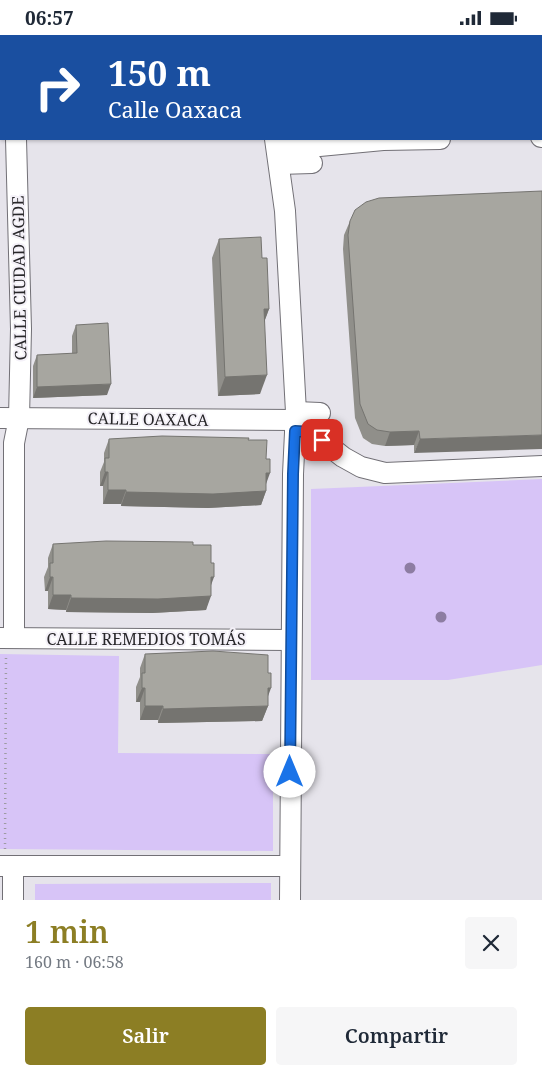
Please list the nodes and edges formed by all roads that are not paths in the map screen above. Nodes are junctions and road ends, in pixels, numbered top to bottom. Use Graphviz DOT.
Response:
graph roads {
  1 [pos="16,140"];
  2 [pos="383,140"];
  3 [pos="277,151"];
  4 [pos="312,163"];
  5 [pos="320,413"];
  6 [pos="10,418"];
  7 [pos="296,421"];
  8 [pos="0,434"];
  9 [pos="542,466"];
  10 [pos="2,484"];
  11 [pos="2,522"];
  12 [pos="7,638"];
  13 [pos="291,640"];
  14 [pos="6,866"];
  15 [pos="290,867"];
  16 [pos="13,900"];
  17 [pos="290,900"];
  1 -- 6 [label="street, CALLE CIUDAD AGDE"];
  2 -- 3 [label="street"];
  3 -- 4 [label="street"];
  3 -- 7 [label="street"];
  5 -- 7 [label="street"];
  6 -- 7 [label="street, CALLE OAXACA"];
  6 -- 12 [label="street, CALLE CIUDAD AGDE"];
  7 -- 9 [label="street, CALLE OAXACA"];
  7 -- 13 [label="street"];
  8 -- 10 [label="street"];
  10 -- 11 [label="street"];
  12 -- 13 [label="street, CALLE REMEDIOS TOMÁS"];
  13 -- 15 [label="street"];
  14 -- 15 [label="street"];
  14 -- 16 [label="street"];
  15 -- 17 [label="street"];
}
